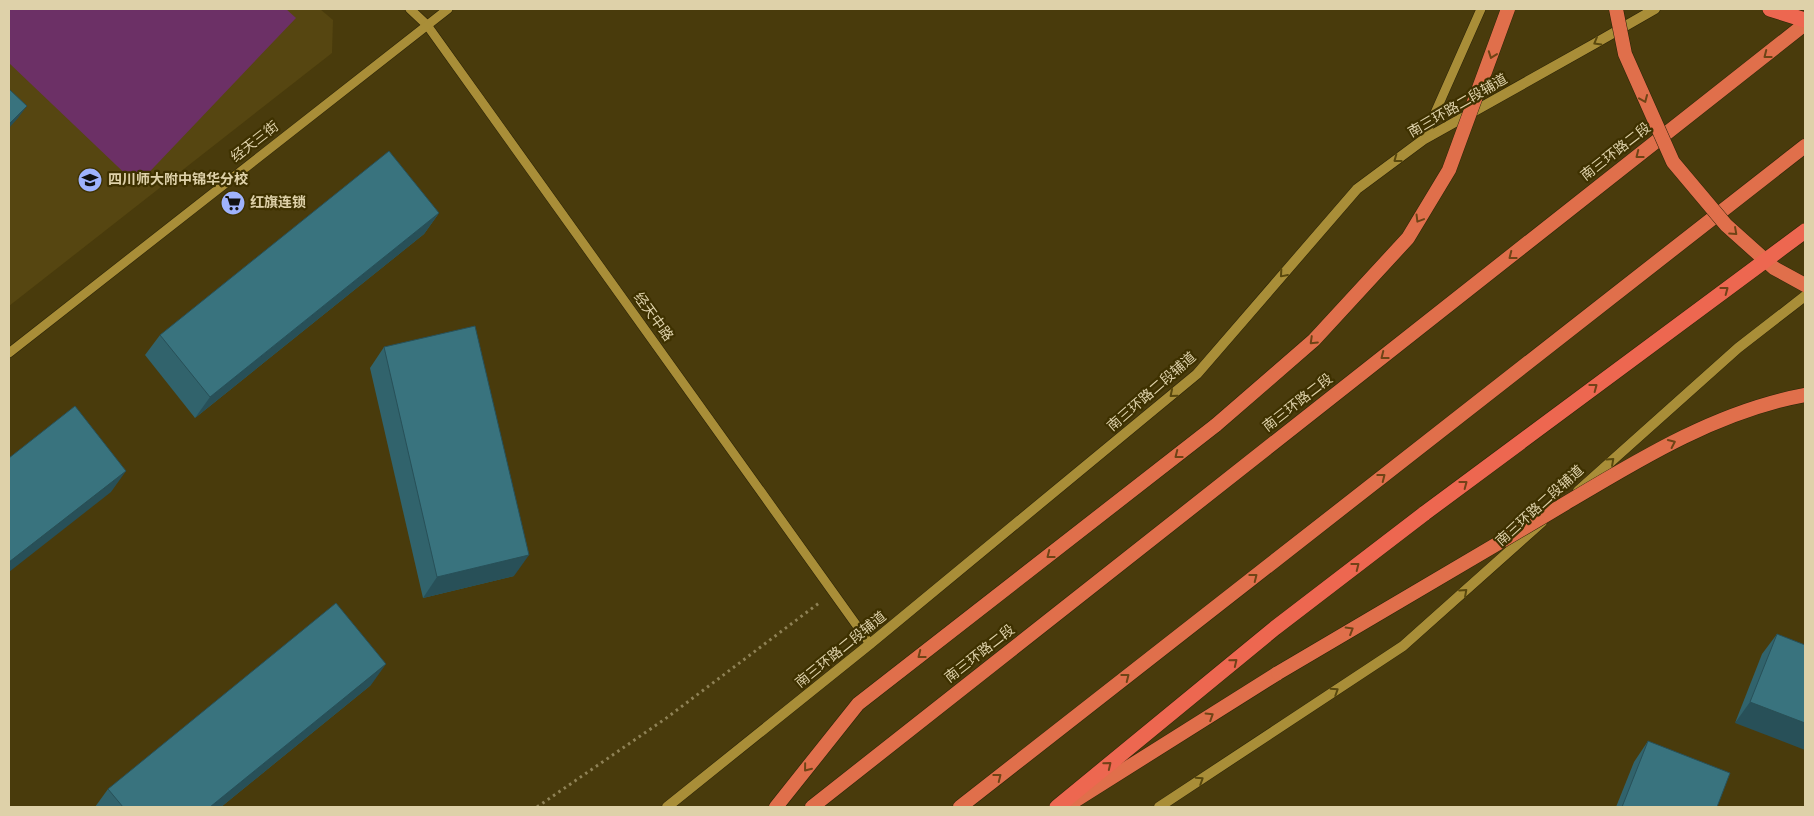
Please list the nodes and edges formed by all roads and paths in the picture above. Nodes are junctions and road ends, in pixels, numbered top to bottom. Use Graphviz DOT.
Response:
graph roads {
  1 [pos="410,9"];
  2 [pos="448,9"];
  3 [pos="1481,9"];
  4 [pos="1508,9"];
  5 [pos="1616,9"];
  6 [pos="1654,9"];
  7 [pos="1770,9"];
  8 [pos="1805,20"];
  9 [pos="1805,24"];
  10 [pos="427,26"];
  11 [pos="1423,140"];
  12 [pos="1805,146"];
  13 [pos="1805,231"];
  14 [pos="1805,286"];
  15 [pos="1805,296"];
  16 [pos="9,353"];
  17 [pos="1805,395"];
  18 [pos="834,592"];
  19 [pos="870,644"];
  20 [pos="537,807"];
  21 [pos="667,807"];
  22 [pos="776,807"];
  23 [pos="812,807"];
  24 [pos="960,807"];
  25 [pos="1057,807"];
  26 [pos="1065,807"];
  27 [pos="1159,807"];
  1 -- 10 [label="street, 经天中路"];
  2 -- 10 [label="street, 经天三街"];
  3 -- 11 [label="street"];
  4 -- 22 [label="highway, one-way, bridge"];
  5 -- 14 [label="highway, one-way, bridge"];
  6 -- 11 [label="main road, 南三环路二段辅道, one-way"];
  7 -- 8 [label="highway"];
  9 -- 23 [label="highway, 南三环路二段, one-way"];
  10 -- 16 [label="street, 经天三街"];
  10 -- 18 [label="street, 经天中路"];
  11 -- 19 [label="main road, 南三环路二段辅道, one-way"];
  24 -- 12 [label="highway, one-way"];
  25 -- 13 [label="highway, one-way, bridge"];
  27 -- 15 [label="main road, 南三环路二段辅道, one-way"];
  26 -- 17 [label="highway, one-way, bridge"];
  18 -- 19 [label="street, 经天中路"];
  18 -- 20 [label="path"];
  19 -- 21 [label="main road, 南三环路二段辅道"];
}
